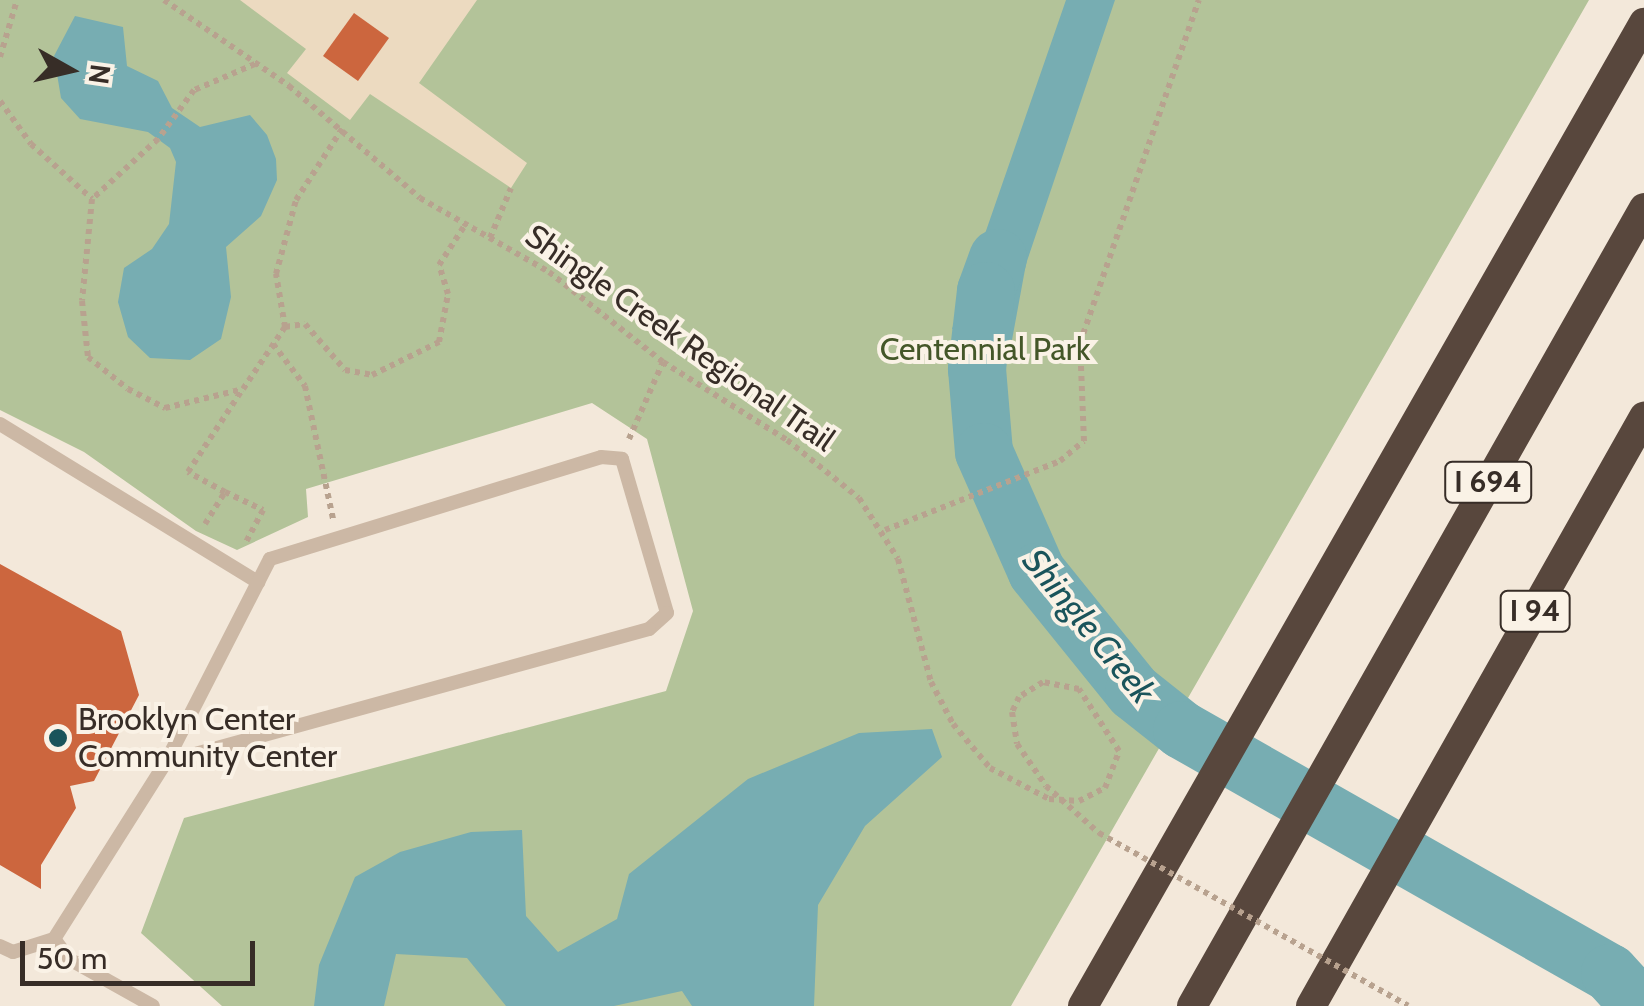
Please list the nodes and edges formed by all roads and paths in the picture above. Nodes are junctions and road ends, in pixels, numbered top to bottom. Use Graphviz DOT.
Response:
graph roads {
  1 [pos="17,0"];
  2 [pos="164,0"];
  3 [pos="1199,0"];
  4 [pos="1644,23"];
  5 [pos="0,57"];
  6 [pos="256,63"];
  7 [pos="0,101"];
  8 [pos="342,129"];
  9 [pos="511,188"];
  10 [pos="92,199"];
  11 [pos="1644,208"];
  12 [pos="465,225"];
  13 [pos="490,238"];
  14 [pos="285,328"];
  15 [pos="273,344"];
  16 [pos="663,362"];
  17 [pos="243,389"];
  18 [pos="1644,417"];
  19 [pos="0,424"];
  20 [pos="622,459"];
  21 [pos="225,492"];
  22 [pos="884,530"];
  23 [pos="218,531"];
  24 [pos="232,538"];
  25 [pos="336,538"];
  26 [pos="245,544"];
  27 [pos="234,568"];
  28 [pos="258,582"];
  29 [pos="166,762"];
  30 [pos="54,939"];
  31 [pos="0,946"];
  32 [pos="153,1006"];
  33 [pos="1083,1006"];
  34 [pos="1192,1006"];
  35 [pos="1311,1006"];
  36 [pos="1408,1006"];
  1 -- 5 [label="path"];
  2 -- 6 [label="path, Shingle Creek Regional Trail"];
  3 -- 22 [label="path"];
  4 -- 33 [label="highway"];
  6 -- 8 [label="path, Shingle Creek Regional Trail"];
  6 -- 10 [label="path"];
  7 -- 10 [label="path"];
  8 -- 12 [label="path, Shingle Creek Regional Trail"];
  8 -- 14 [label="path"];
  9 -- 13 [label="path"];
  10 -- 17 [label="path"];
  11 -- 34 [label="highway, I 694"];
  12 -- 13 [label="path, Shingle Creek Regional Trail"];
  12 -- 14 [label="path"];
  13 -- 16 [label="path, Shingle Creek Regional Trail"];
  14 -- 15 [label="path"];
  15 -- 17 [label="path"];
  15 -- 25 [label="path"];
  16 -- 20 [label="path"];
  16 -- 22 [label="path, Shingle Creek Regional Trail"];
  17 -- 21 [label="path"];
  18 -- 35 [label="highway, I 94"];
  19 -- 27 [label="lane"];
  20 -- 25 [label="lane"];
  20 -- 29 [label="lane"];
  21 -- 23 [label="path"];
  21 -- 26 [label="path"];
  22 -- 36 [label="path, Shingle Creek Regional Trail, bridge"];
  24 -- 26 [label="path"];
  25 -- 28 [label="lane"];
  26 -- 27 [label="path"];
  27 -- 28 [label="lane"];
  28 -- 29 [label="lane"];
  29 -- 30 [label="lane"];
  30 -- 31 [label="lane"];
  30 -- 32 [label="lane"];
}
